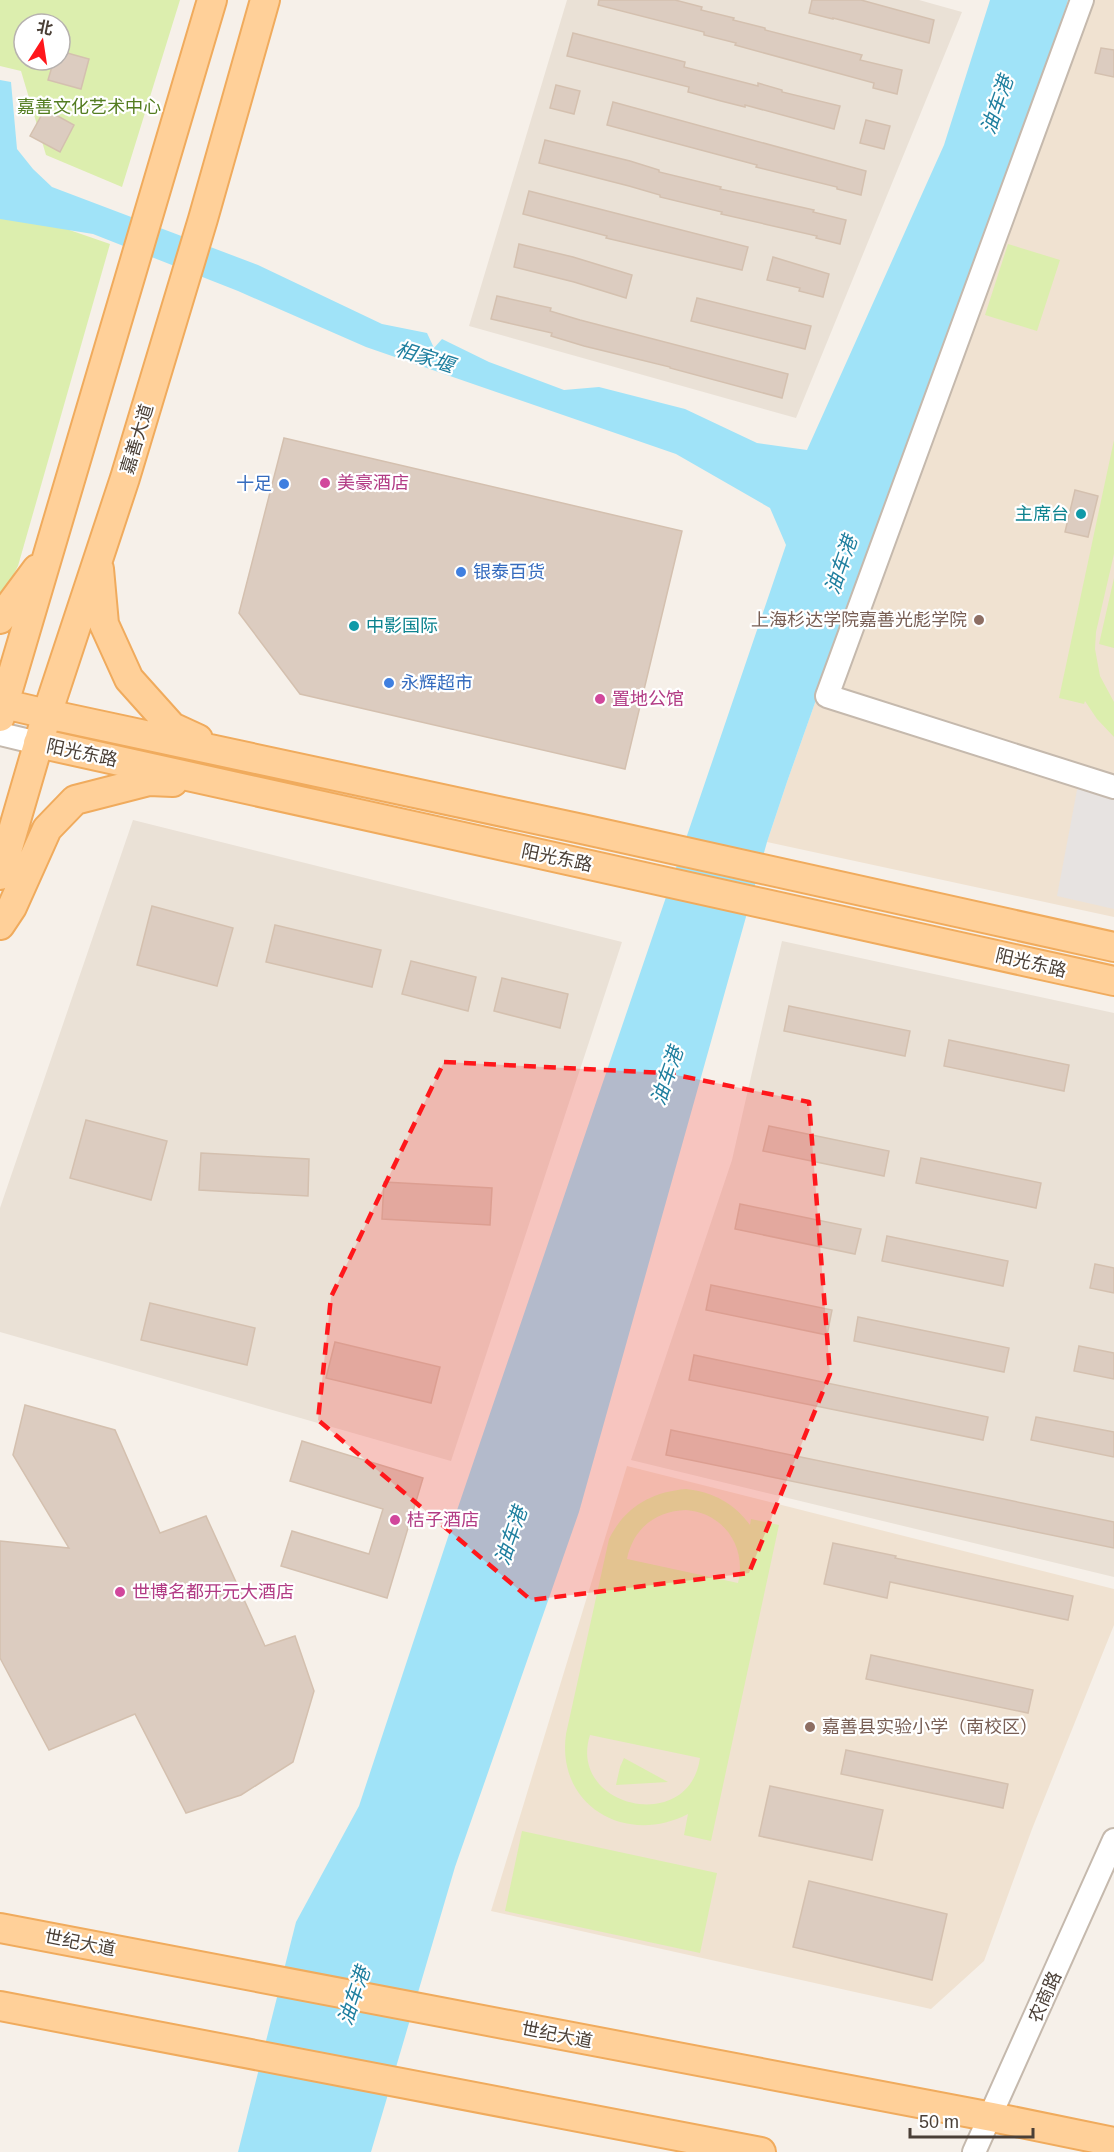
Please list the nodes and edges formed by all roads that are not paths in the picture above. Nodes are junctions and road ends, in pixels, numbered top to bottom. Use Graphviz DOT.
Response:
graph roads {
  1 [pos="212,0"];
  2 [pos="265,0"];
  3 [pos="1082,0"];
  4 [pos="48,553"];
  5 [pos="98,559"];
  6 [pos="0,619"];
  7 [pos="2,708"];
  8 [pos="47,714"];
  9 [pos="0,734"];
  10 [pos="38,743"];
  11 [pos="233,754"];
  12 [pos="225,784"];
  13 [pos="1114,787"];
  14 [pos="0,875"];
  15 [pos="0,925"];
  16 [pos="1114,947"];
  17 [pos="1114,981"];
  18 [pos="1114,1840"];
  19 [pos="0,1928"];
  20 [pos="0,2006"];
  21 [pos="992,2116"];
  22 [pos="1114,2142"];
  23 [pos="761,2152"];
  24 [pos="974,2152"];
  1 -- 4 [label="main road"];
  2 -- 5 [label="main road, 嘉善大道"];
  3 -- 13 [label="street"];
  4 -- 6 [label="main road"];
  4 -- 7 [label="main road"];
  5 -- 8 [label="main road, 嘉善大道"];
  5 -- 11 [label="main road"];
  7 -- 8 [label="main road, 阳光东路"];
  8 -- 10 [label="main road, 嘉善大道"];
  8 -- 11 [label="main road, 阳光东路"];
  9 -- 10 [label="street, 阳光东路"];
  10 -- 12 [label="main road, 阳光东路"];
  10 -- 14 [label="main road, 嘉善大道"];
  11 -- 16 [label="main road, 阳光东路"];
  12 -- 15 [label="main road"];
  12 -- 17 [label="main road, 阳光东路"];
  18 -- 21 [label="street, 农商路"];
  19 -- 21 [label="main road, 世纪大道"];
  20 -- 23 [label="main road"];
  21 -- 22 [label="main road, 世纪大道"];
  21 -- 24 [label="street, 农商路"];
}
